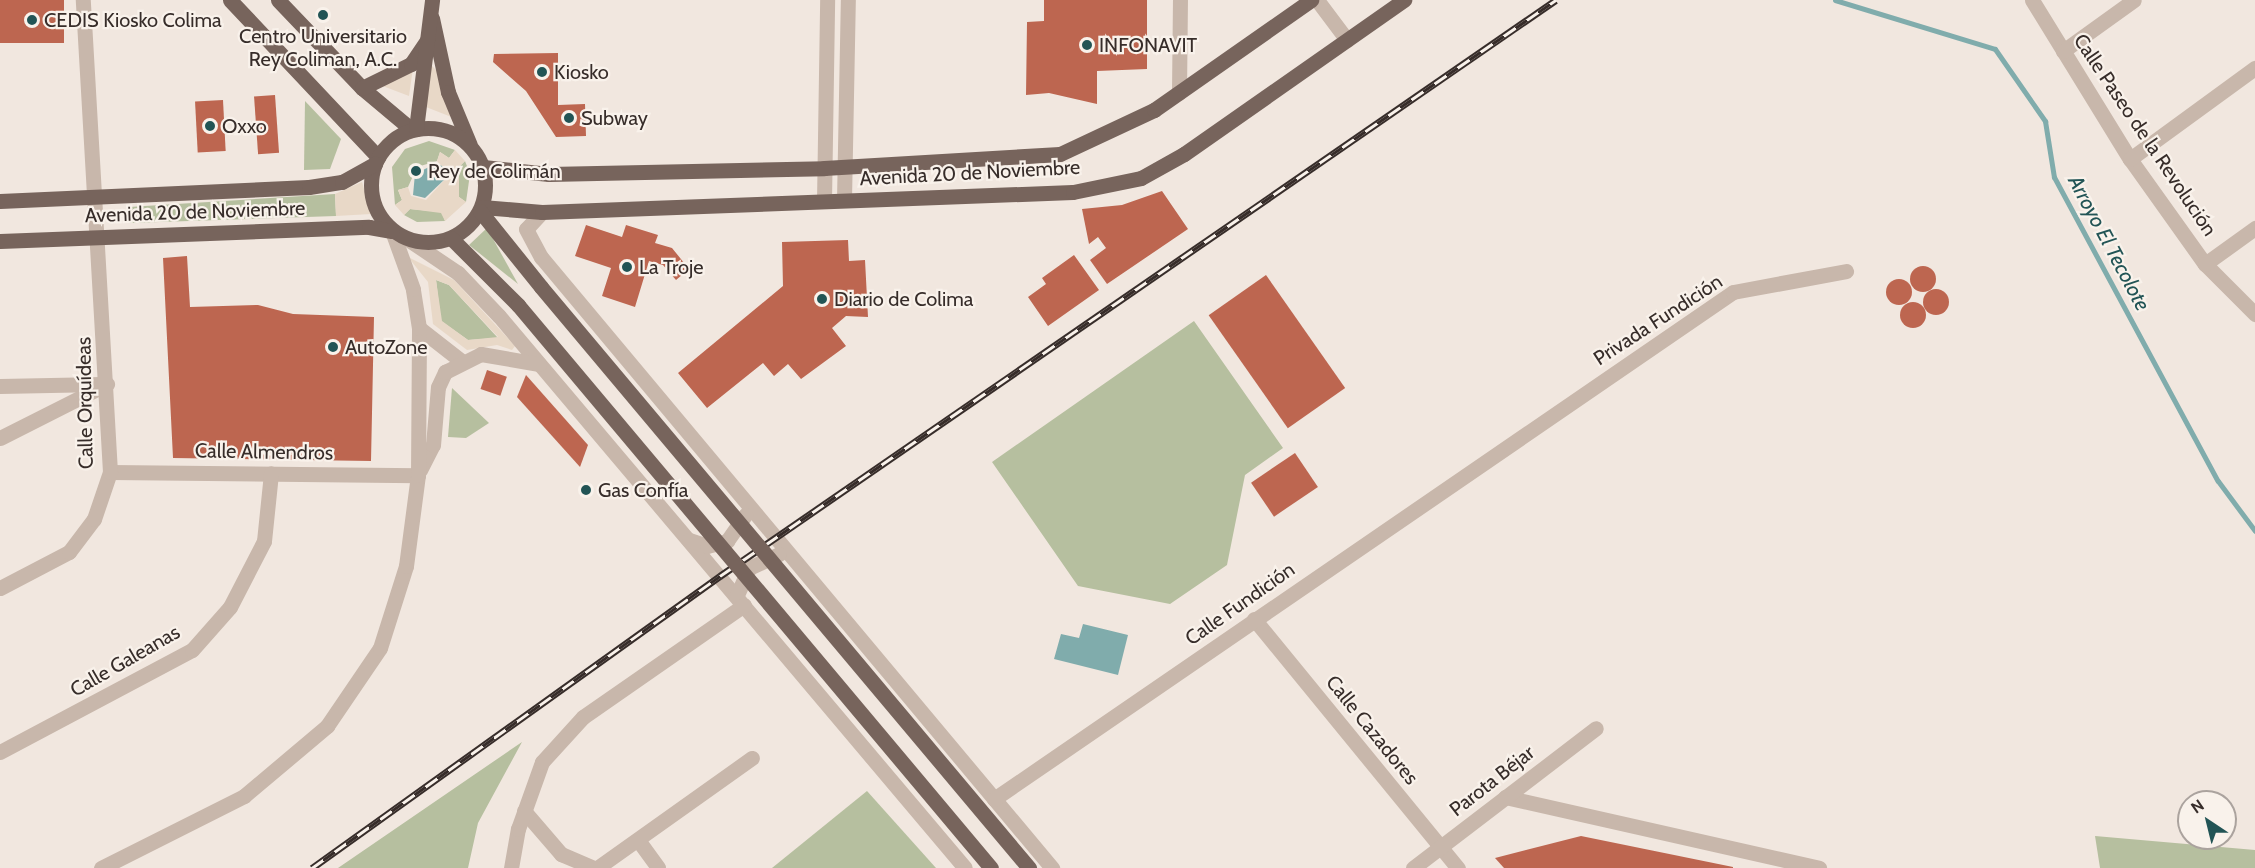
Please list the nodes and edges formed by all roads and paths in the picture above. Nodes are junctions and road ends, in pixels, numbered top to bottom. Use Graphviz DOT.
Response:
graph roads {
  1 [pos="83,0"];
  2 [pos="230,0"];
  3 [pos="278,0"];
  4 [pos="432,0"];
  5 [pos="827,0"];
  6 [pos="848,0"];
  7 [pos="1180,0"];
  8 [pos="1311,0"];
  9 [pos="1317,0"];
  10 [pos="1404,0"];
  11 [pos="2032,0"];
  12 [pos="2134,0"];
  13 [pos="432,18"];
  14 [pos="430,36"];
  15 [pos="1347,40"];
  16 [pos="2063,51"];
  17 [pos="2255,68"];
  18 [pos="362,88"];
  19 [pos="1179,93"];
  20 [pos="414,130"];
  21 [pos="470,145"];
  22 [pos="2130,159"];
  23 [pos="376,161"];
  24 [pos="483,167"];
  25 [pos="845,167"];
  26 [pos="824,168"];
  27 [pos="94,197"];
  28 [pos="844,200"];
  29 [pos="0,201"];
  30 [pos="824,201"];
  31 [pos="481,209"];
  32 [pos="542,212"];
  33 [pos="2255,228"];
  34 [pos="392,231"];
  35 [pos="100,236"];
  36 [pos="451,238"];
  37 [pos="408,240"];
  38 [pos="0,241"];
  39 [pos="2205,264"];
  40 [pos="1846,271"];
  41 [pos="2255,314"];
  42 [pos="419,328"];
  43 [pos="460,360"];
  44 [pos="539,364"];
  45 [pos="107,384"];
  46 [pos="0,386"];
  47 [pos="0,438"];
  48 [pos="1511,444"];
  49 [pos="110,472"];
  50 [pos="271,473"];
  51 [pos="418,475"];
  52 [pos="743,501"];
  53 [pos="689,540"];
  54 [pos="788,555"];
  55 [pos="0,588"];
  56 [pos="741,600"];
  57 [pos="1254,619"];
  58 [pos="1596,728"];
  59 [pos="0,752"];
  60 [pos="752,758"];
  61 [pos="1505,797"];
  62 [pos="994,799"];
  63 [pos="524,811"];
  64 [pos="638,840"];
  65 [pos="1440,847"];
  66 [pos="101,868"];
  67 [pos="511,868"];
  68 [pos="596,868"];
  69 [pos="658,868"];
  70 [pos="966,868"];
  71 [pos="992,868"];
  72 [pos="1029,868"];
  73 [pos="1052,868"];
  74 [pos="1413,868"];
  75 [pos="1458,868"];
  76 [pos="1819,868"];
  1 -- 27 [label="street, Calle Orquídeas"];
  2 -- 23 [label="main road"];
  3 -- 18 [label="main road"];
  4 -- 13 [label="main road"];
  5 -- 26 [label="street"];
  6 -- 25 [label="street"];
  7 -- 19 [label="street"];
  8 -- 19 [label="main road, Avenida 20 de Noviembre"];
  9 -- 15 [label="street"];
  10 -- 15 [label="main road, Avenida 20 de Noviembre"];
  11 -- 16 [label="street, Calle Paseo de la Revolución"];
  12 -- 16 [label="street"];
  13 -- 14 [label="main road"];
  13 -- 21 [label="main road"];
  14 -- 18 [label="main road"];
  14 -- 20 [label="main road"];
  15 -- 28 [label="main road, Avenida 20 de Noviembre"];
  16 -- 22 [label="street, Calle Paseo de la Revolución"];
  17 -- 22 [label="street"];
  18 -- 20 [label="main road"];
  19 -- 25 [label="main road, Avenida 20 de Noviembre"];
  20 -- 21 [label="main road"];
  20 -- 23 [label="main road"];
  21 -- 24 [label="main road"];
  22 -- 39 [label="street, Calle Paseo de la Revolución"];
  23 -- 27 [label="main road, Avenida 20 de Noviembre"];
  23 -- 34 [label="main road"];
  24 -- 26 [label="main road, Avenida 20 de Noviembre"];
  24 -- 31 [label="main road"];
  25 -- 26 [label="main road, Avenida 20 de Noviembre"];
  25 -- 28 [label="street"];
  26 -- 30 [label="street"];
  27 -- 29 [label="main road, Avenida 20 de Noviembre"];
  27 -- 35 [label="street, Calle Orquídeas"];
  28 -- 30 [label="main road, Avenida 20 de Noviembre"];
  30 -- 32 [label="main road, Avenida 20 de Noviembre"];
  31 -- 32 [label="main road, Avenida 20 de Noviembre"];
  31 -- 36 [label="main road"];
  31 -- 72 [label="main road, bridge"];
  32 -- 52 [label="street"];
  33 -- 39 [label="street"];
  34 -- 35 [label="main road, Avenida 20 de Noviembre"];
  34 -- 37 [label="main road"];
  34 -- 42 [label="street"];
  35 -- 38 [label="main road, Avenida 20 de Noviembre"];
  35 -- 45 [label="street, Calle Orquídeas"];
  36 -- 37 [label="main road"];
  36 -- 71 [label="main road, bridge"];
  37 -- 44 [label="street"];
  39 -- 41 [label="street, Calle Paseo de la Revolución"];
  40 -- 48 [label="street, Privada Fundición"];
  42 -- 43 [label="street"];
  42 -- 51 [label="street"];
  43 -- 44 [label="street"];
  43 -- 51 [label="street"];
  44 -- 53 [label="street"];
  45 -- 46 [label="street"];
  45 -- 47 [label="street"];
  45 -- 49 [label="street, Calle Orquídeas"];
  48 -- 57 [label="street, Calle Fundición"];
  49 -- 50 [label="street, Calle Almendros"];
  49 -- 55 [label="street, Calle Orquídeas"];
  50 -- 51 [label="street, Calle Almendros"];
  50 -- 59 [label="street, Calle Galeanas"];
  51 -- 66 [label="street"];
  52 -- 53 [label="street"];
  52 -- 54 [label="street"];
  53 -- 56 [label="street"];
  54 -- 56 [label="street"];
  54 -- 62 [label="street"];
  56 -- 63 [label="street"];
  56 -- 70 [label="street"];
  57 -- 62 [label="street, Calle Fundición"];
  57 -- 65 [label="street, Calle Cazadores"];
  58 -- 61 [label="street, Parota Béjar"];
  60 -- 64 [label="street"];
  61 -- 65 [label="street, Parota Béjar"];
  61 -- 76 [label="street"];
  62 -- 73 [label="street"];
  63 -- 67 [label="street"];
  63 -- 68 [label="street"];
  64 -- 68 [label="street"];
  64 -- 69 [label="street"];
  65 -- 74 [label="street, Parota Béjar"];
  65 -- 75 [label="street, Calle Cazadores"];
}
